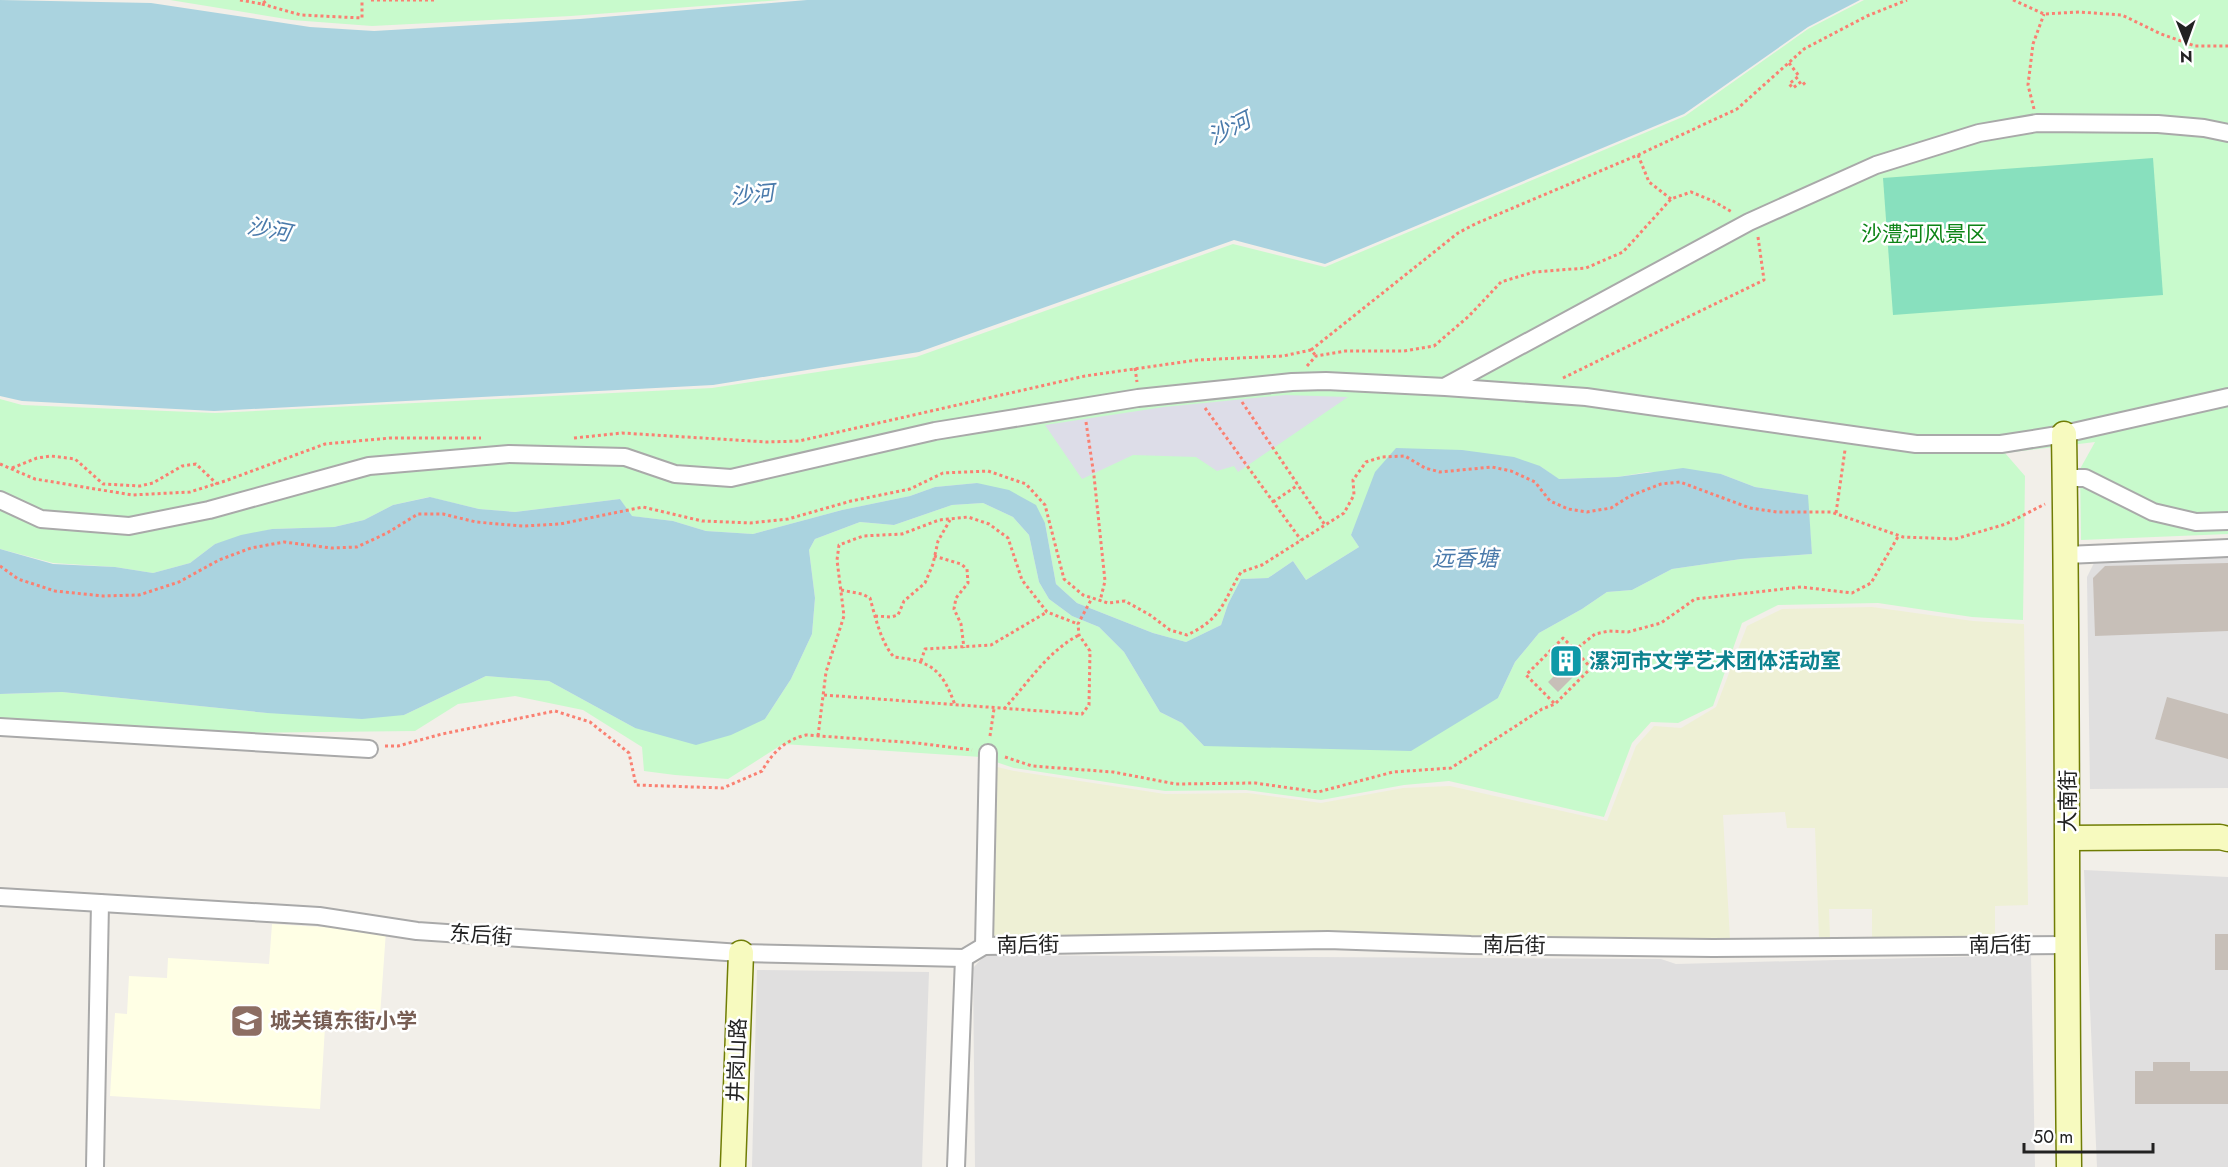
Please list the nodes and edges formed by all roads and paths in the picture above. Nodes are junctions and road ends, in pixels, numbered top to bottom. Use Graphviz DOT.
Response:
graph roads {
  1 [pos="240,0"];
  2 [pos="267,0"];
  3 [pos="362,0"];
  4 [pos="371,0"];
  5 [pos="437,0"];
  6 [pos="1907,0"];
  7 [pos="2013,0"];
  8 [pos="262,4"];
  9 [pos="2044,14"];
  10 [pos="2228,46"];
  11 [pos="1790,63"];
  12 [pos="1806,86"];
  13 [pos="2037,123"];
  14 [pos="2228,133"];
  15 [pos="1638,155"];
  16 [pos="1671,199"];
  17 [pos="1311,350"];
  18 [pos="1316,356"];
  19 [pos="1445,387"];
  20 [pos="1232,389"];
  21 [pos="1193,393"];
  22 [pos="2228,397"];
  23 [pos="1083,407"];
  24 [pos="1846,434"];
  25 [pos="2064,434"];
  26 [pos="485,438"];
  27 [pos="572,438"];
  28 [pos="0,464"];
  29 [pos="11,469"];
  30 [pos="217,484"];
  31 [pos="1298,485"];
  32 [pos="2065,486"];
  33 [pos="0,500"];
  34 [pos="1273,502"];
  35 [pos="1836,513"];
  36 [pos="951,519"];
  37 [pos="2228,521"];
  38 [pos="1326,525"];
  39 [pos="1899,535"];
  40 [pos="1301,540"];
  41 [pos="2228,548"];
  42 [pos="2066,555"];
  43 [pos="934,556"];
  44 [pos="0,566"];
  45 [pos="841,590"];
  46 [pos="1092,598"];
  47 [pos="1100,601"];
  48 [pos="1047,612"];
  49 [pos="874,616"];
  50 [pos="1078,624"];
  51 [pos="1079,635"];
  52 [pos="964,648"];
  53 [pos="1575,650"];
  54 [pos="921,661"];
  55 [pos="824,695"];
  56 [pos="1554,704"];
  57 [pos="955,705"];
  58 [pos="994,708"];
  59 [pos="1004,709"];
  60 [pos="0,727"];
  61 [pos="818,736"];
  62 [pos="369,749"];
  63 [pos="987,753"];
  64 [pos="2068,838"];
  65 [pos="2228,839"];
  66 [pos="0,897"];
  67 [pos="100,903"];
  68 [pos="2067,945"];
  69 [pos="984,946"];
  70 [pos="741,953"];
  71 [pos="964,958"];
  72 [pos="95,1167"];
  73 [pos="733,1167"];
  74 [pos="956,1167"];
  75 [pos="2069,1167"];
  1 -- 8 [label="path"];
  2 -- 8 [label="path"];
  3 -- 8 [label="path"];
  4 -- 5 [label="path"];
  6 -- 11 [label="path"];
  7 -- 9 [label="path"];
  9 -- 10 [label="path"];
  9 -- 13 [label="path"];
  11 -- 12 [label="path"];
  11 -- 15 [label="path"];
  13 -- 14 [label="street"];
  13 -- 19 [label="street"];
  15 -- 16 [label="path"];
  15 -- 17 [label="path"];
  17 -- 18 [label="path"];
  17 -- 27 [label="path"];
  19 -- 20 [label="street"];
  19 -- 24 [label="street"];
  20 -- 21 [label="street"];
  20 -- 31 [label="path"];
  21 -- 23 [label="street"];
  21 -- 34 [label="path"];
  22 -- 25 [label="street"];
  23 -- 33 [label="street"];
  23 -- 47 [label="path"];
  24 -- 25 [label="street"];
  24 -- 35 [label="path"];
  25 -- 32 [label="street, 大南街"];
  26 -- 30 [label="path"];
  28 -- 29 [label="path"];
  29 -- 30 [label="path"];
  29 -- 30 [label="path"];
  31 -- 34 [label="path"];
  31 -- 38 [label="path"];
  32 -- 37 [label="street"];
  32 -- 39 [label="path"];
  32 -- 42 [label="street, 大南街"];
  34 -- 40 [label="path"];
  35 -- 38 [label="path"];
  35 -- 39 [label="path"];
  36 -- 43 [label="path"];
  36 -- 45 [label="path"];
  36 -- 48 [label="path"];
  38 -- 40 [label="path"];
  39 -- 53 [label="path"];
  40 -- 47 [label="path"];
  41 -- 42 [label="street"];
  42 -- 64 [label="street, 大南街"];
  43 -- 49 [label="path"];
  43 -- 52 [label="path"];
  44 -- 46 [label="path"];
  45 -- 49 [label="path"];
  45 -- 55 [label="path"];
  46 -- 47 [label="path"];
  46 -- 50 [label="path"];
  48 -- 50 [label="path"];
  48 -- 52 [label="path"];
  49 -- 54 [label="path"];
  50 -- 51 [label="path"];
  51 -- 59 [label="path"];
  51 -- 59 [label="path"];
  52 -- 54 [label="path"];
  53 -- 56 [label="path"];
  53 -- 56 [label="path"];
  54 -- 57 [label="path"];
  55 -- 57 [label="path"];
  55 -- 61 [label="path"];
  56 -- 63 [label="path"];
  57 -- 58 [label="path"];
  58 -- 59 [label="path"];
  58 -- 63 [label="path"];
  60 -- 62 [label="street"];
  61 -- 62 [label="path"];
  61 -- 63 [label="path"];
  63 -- 69 [label="street"];
  64 -- 65 [label="street"];
  64 -- 68 [label="street, 大南街"];
  66 -- 67 [label="street, 东后街"];
  67 -- 70 [label="street, 东后街"];
  67 -- 72 [label="street"];
  68 -- 69 [label="street, 南后街"];
  68 -- 75 [label="street, 大南街"];
  69 -- 71 [label="street, 南后街"];
  70 -- 71 [label="street, 东后街"];
  70 -- 73 [label="street, 井岗山路"];
  71 -- 74 [label="street"];
}
